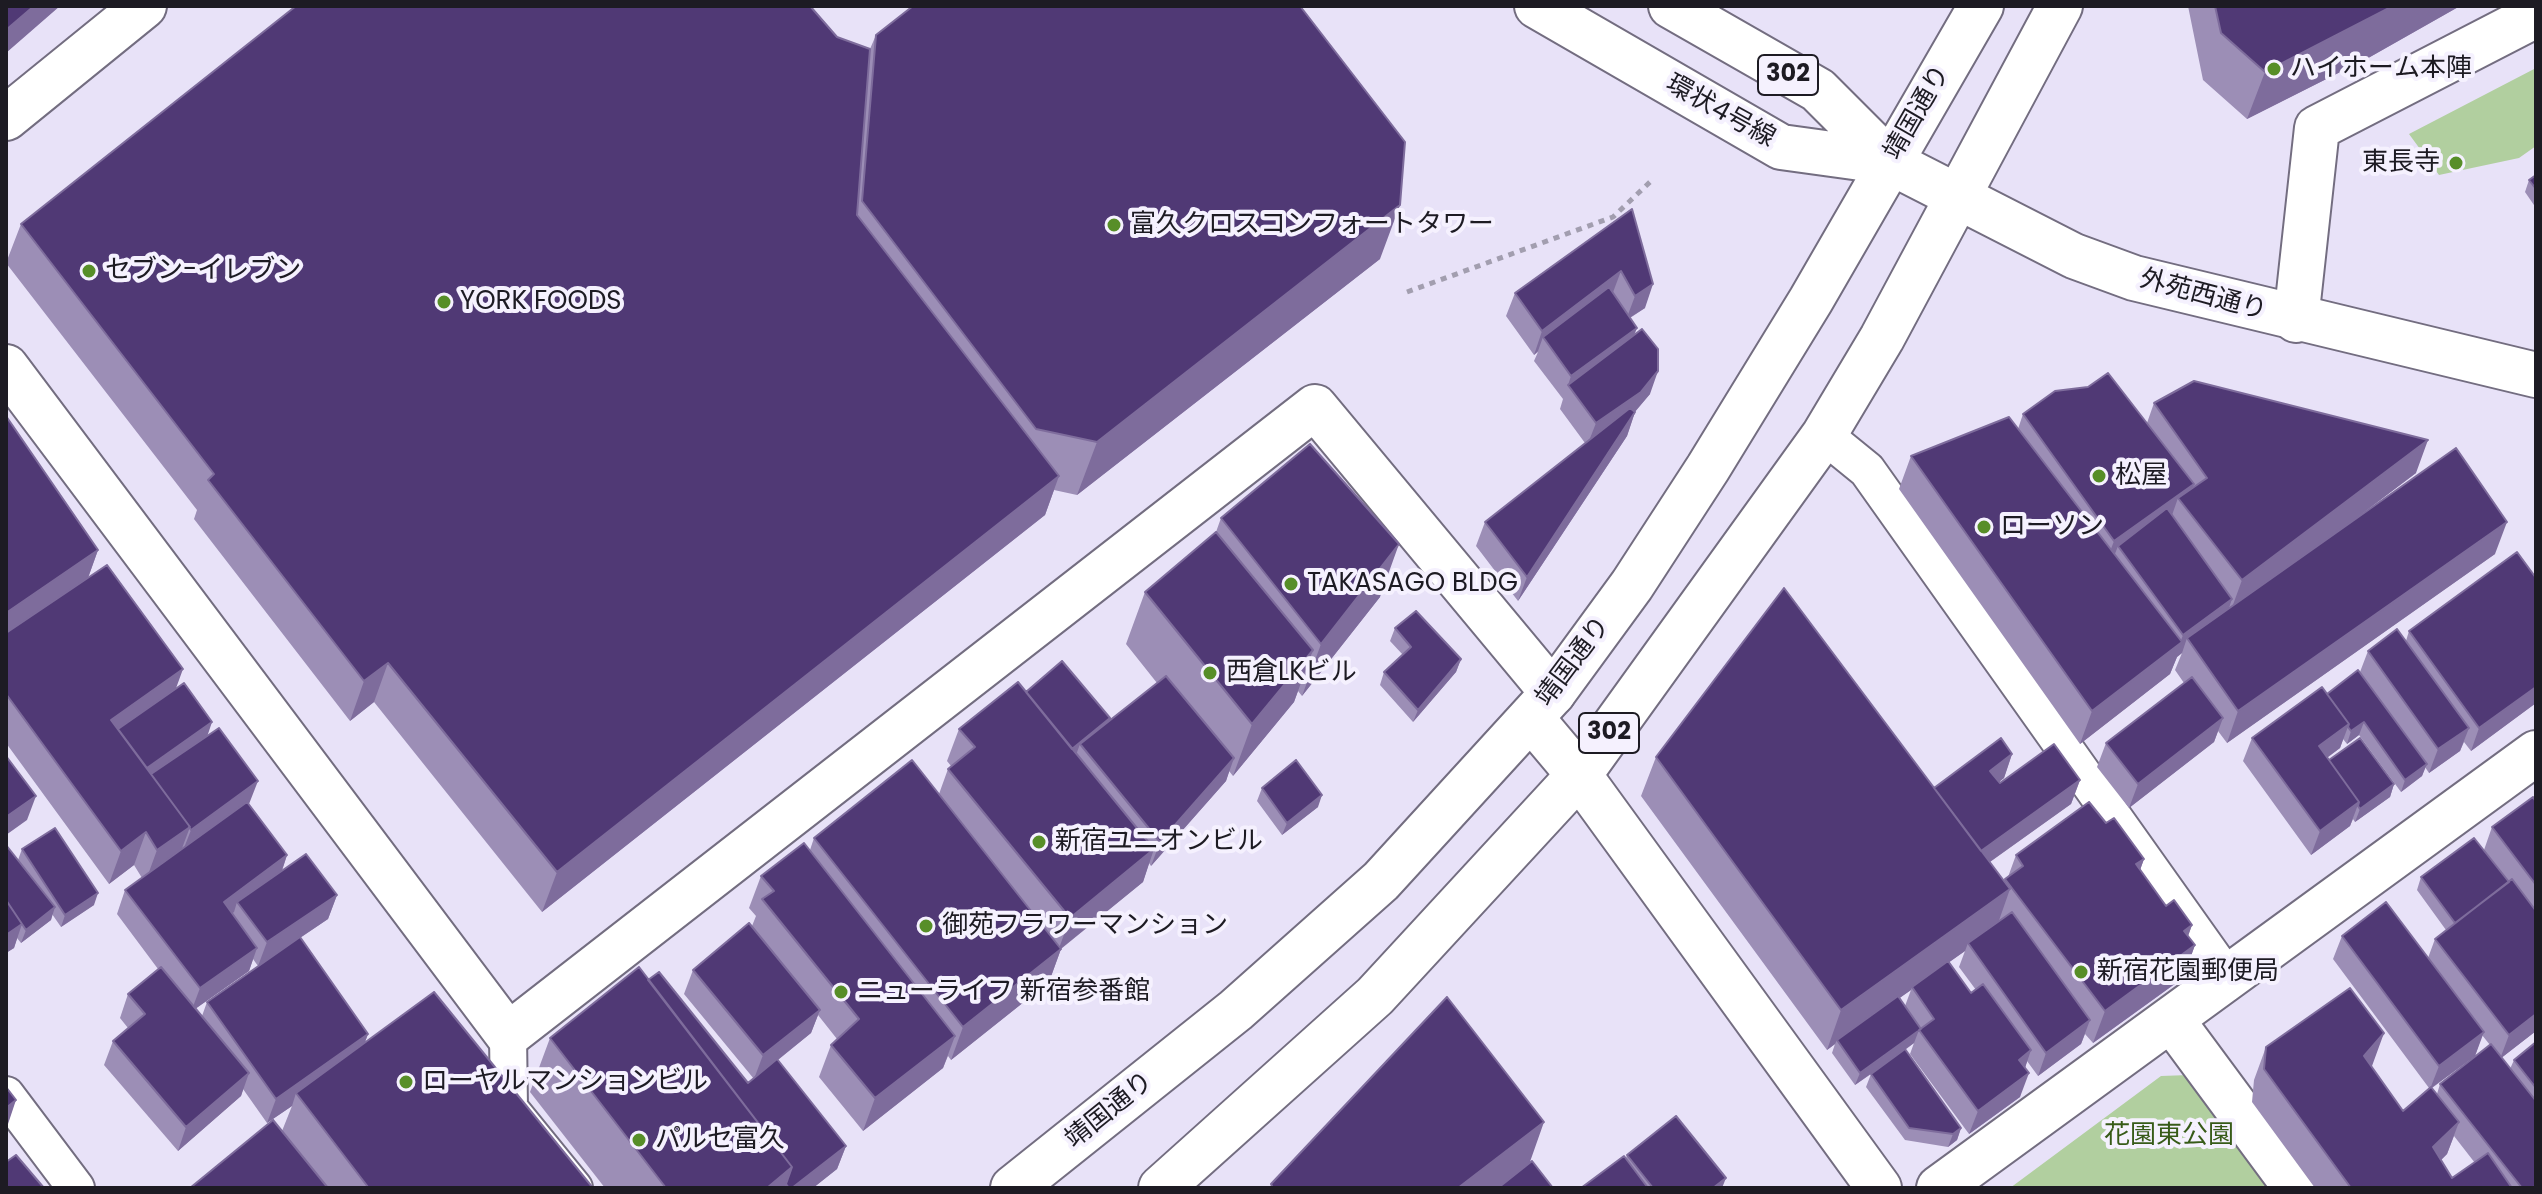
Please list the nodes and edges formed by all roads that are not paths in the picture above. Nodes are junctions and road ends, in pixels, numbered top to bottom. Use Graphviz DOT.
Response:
graph roads {
  1 [pos="144,6"];
  2 [pos="1537,6"];
  3 [pos="1671,6"];
  4 [pos="1981,6"];
  5 [pos="2060,6"];
  6 [pos="2536,15"];
  7 [pos="6,118"];
  8 [pos="1890,162"];
  9 [pos="1957,198"];
  10 [pos="2296,320"];
  11 [pos="6,367"];
  12 [pos="2536,375"];
  13 [pos="1824,435"];
  14 [pos="1542,705"];
  15 [pos="2536,753"];
  16 [pos="1579,775"];
  17 [pos="2227,977"];
  18 [pos="2171,1019"];
  19 [pos="508,1035"];
  20 [pos="6,1095"];
  21 [pos="76,1188"];
  22 [pos="574,1188"];
  23 [pos="1013,1188"];
  24 [pos="1161,1188"];
  25 [pos="1879,1188"];
  26 [pos="1939,1188"];
  27 [pos="2296,1188"];
  1 -- 7 [label="main road"];
  2 -- 8 [label="main road, 環状4号線 / 302"];
  3 -- 8 [label="main road, 302"];
  4 -- 8 [label="main road, 靖国通り / 302"];
  5 -- 9 [label="main road, 302"];
  6 -- 10 [label="main road"];
  8 -- 9 [label="main road, 外苑西通り"];
  8 -- 14 [label="main road, 靖国通り / 302"];
  9 -- 10 [label="main road, 外苑西通り"];
  9 -- 13 [label="main road, 302"];
  10 -- 12 [label="main road, 外苑西通り"];
  11 -- 19 [label="main road"];
  13 -- 16 [label="main road, 302"];
  13 -- 17 [label="lane"];
  14 -- 16 [label="main road"];
  14 -- 19 [label="main road"];
  14 -- 23 [label="main road, 靖国通り / 302"];
  15 -- 17 [label="main road"];
  16 -- 24 [label="main road, 302"];
  16 -- 25 [label="main road"];
  17 -- 18 [label="main road"];
  18 -- 26 [label="main road"];
  18 -- 27 [label="main road"];
  19 -- 22 [label="lane"];
  20 -- 21 [label="lane"];
}
